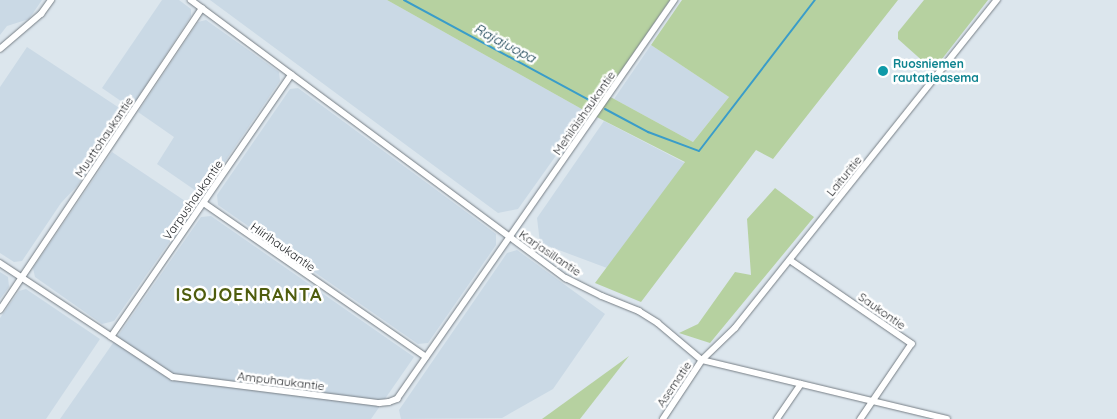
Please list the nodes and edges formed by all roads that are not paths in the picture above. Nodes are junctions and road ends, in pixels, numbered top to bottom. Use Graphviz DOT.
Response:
graph roads {
  1 [pos="51,0"];
  2 [pos="191,0"];
  3 [pos="674,0"];
  4 [pos="997,0"];
  5 [pos="202,8"];
  6 [pos="0,48"];
  7 [pos="291,75"];
  8 [pos="204,204"];
  9 [pos="510,238"];
  10 [pos="790,260"];
  11 [pos="0,263"];
  12 [pos="22,278"];
  13 [pos="0,310"];
  14 [pos="110,337"];
  15 [pos="426,357"];
  16 [pos="702,360"];
  17 [pos="801,384"];
  18 [pos="873,401"];
  19 [pos="942,418"];
  20 [pos="663,419"];
  21 [pos="777,419"];
  22 [pos="861,419"];
  1 -- 6 [label="street"];
  2 -- 5 [label="street, Karjasillantie"];
  3 -- 9 [label="street, Mehiläishaukantie"];
  4 -- 10 [label="street, Laituritie"];
  5 -- 7 [label="street, Karjasillantie"];
  5 -- 12 [label="street, Muuttohaukantie"];
  7 -- 8 [label="street, Varpushaukantie"];
  7 -- 9 [label="street, Karjasillantie"];
  8 -- 14 [label="street, Varpushaukantie"];
  8 -- 15 [label="street, Hiirihaukantie"];
  9 -- 15 [label="street, Ampuhaukantie"];
  9 -- 16 [label="street, Karjasillantie"];
  10 -- 16 [label="street, Laituritie"];
  10 -- 18 [label="street, Saukontie"];
  11 -- 12 [label="street, Ampuhaukantie"];
  12 -- 13 [label="street, Muuttohaukantie"];
  12 -- 14 [label="street, Ampuhaukantie"];
  14 -- 15 [label="street, Ampuhaukantie"];
  16 -- 17 [label="street, Karjasillantie"];
  16 -- 20 [label="street, Asematie"];
  17 -- 18 [label="street, Karjasillantie"];
  17 -- 21 [label="street"];
  18 -- 19 [label="street, Karjasillantie"];
  18 -- 22 [label="street, Saukontie"];
}
